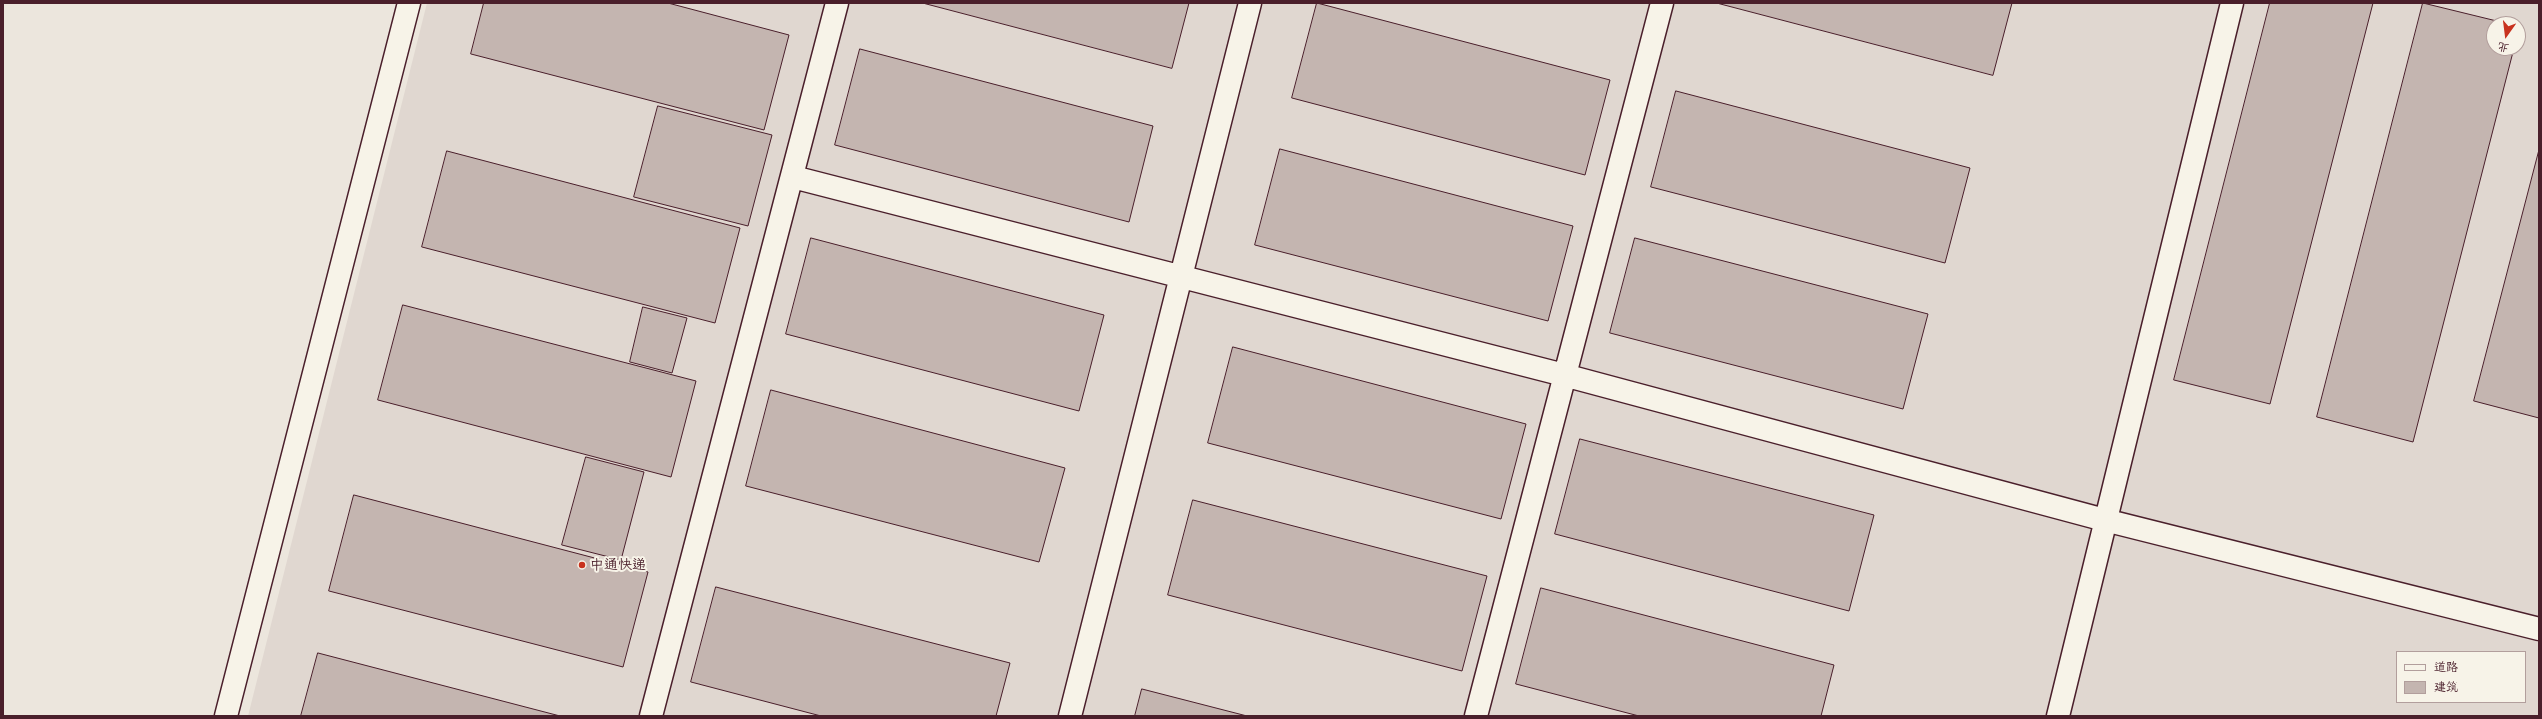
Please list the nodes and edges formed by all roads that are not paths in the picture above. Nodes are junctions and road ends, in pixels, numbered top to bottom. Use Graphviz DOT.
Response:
graph roads {
  1 [pos="408,3"];
  2 [pos="837,3"];
  3 [pos="1250,3"];
  4 [pos="1662,3"];
  5 [pos="2232,3"];
  6 [pos="792,177"];
  7 [pos="1181,278"];
  8 [pos="1564,375"];
  9 [pos="2106,520"];
  10 [pos="2539,629"];
  11 [pos="226,716"];
  12 [pos="651,716"];
  13 [pos="1070,716"];
  14 [pos="1476,716"];
  15 [pos="2058,716"];
  1 -- 11 [label="street"];
  2 -- 6 [label="street"];
  3 -- 7 [label="street"];
  4 -- 8 [label="street"];
  5 -- 9 [label="street"];
  6 -- 7 [label="street"];
  6 -- 12 [label="street"];
  7 -- 8 [label="street"];
  7 -- 13 [label="street"];
  8 -- 9 [label="street"];
  8 -- 14 [label="street"];
  9 -- 10 [label="street"];
  9 -- 15 [label="street"];
}
